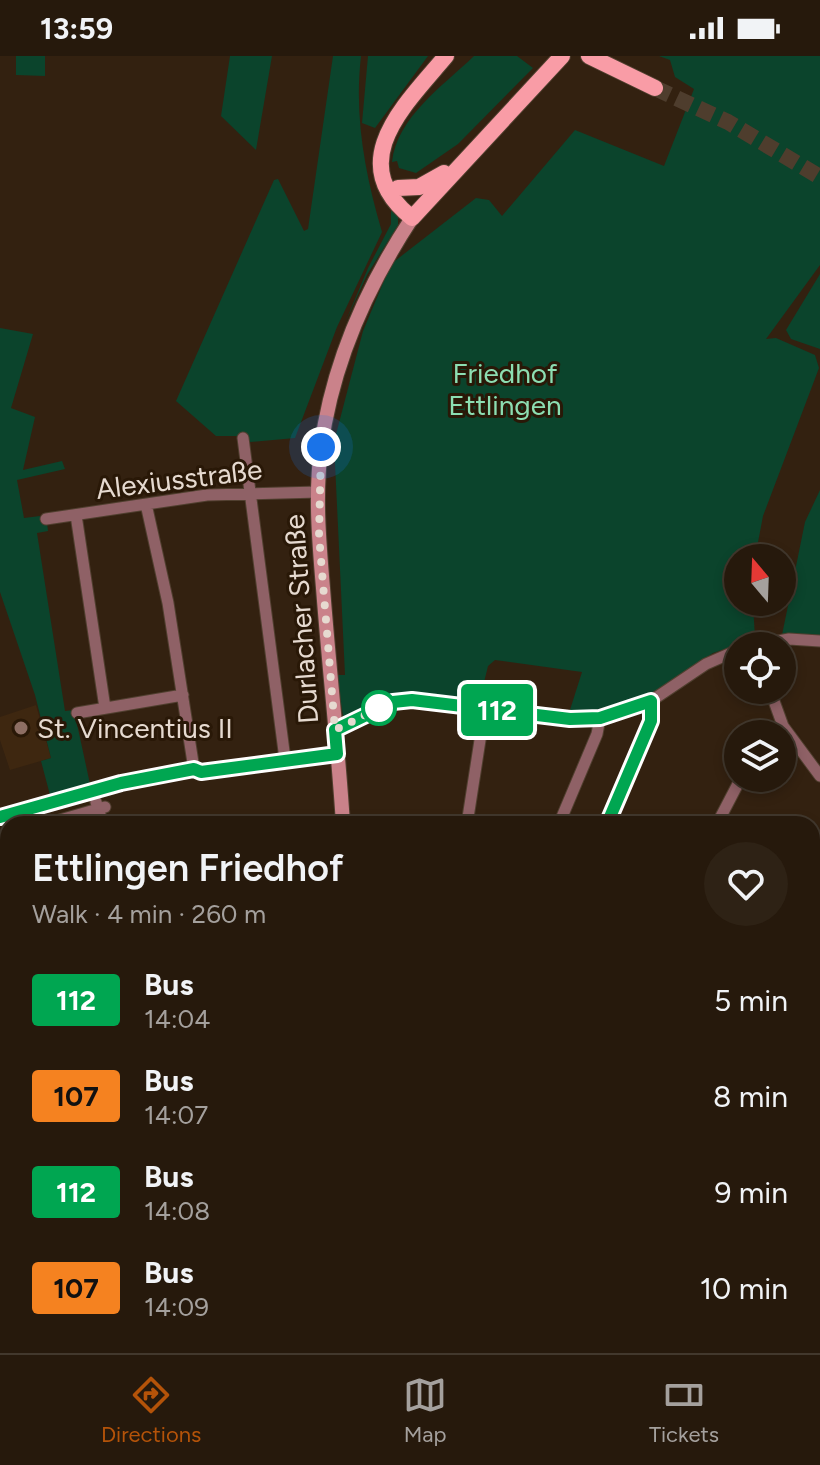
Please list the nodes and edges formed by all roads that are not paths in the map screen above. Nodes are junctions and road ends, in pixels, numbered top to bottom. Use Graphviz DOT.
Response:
graph roads {
  1 [pos="446,56"];
  2 [pos="562,56"];
  3 [pos="589,56"];
  4 [pos="655,88"];
  5 [pos="459,164"];
  6 [pos="382,166"];
  7 [pos="398,188"];
  8 [pos="415,213"];
  9 [pos="243,438"];
  10 [pos="249,492"];
  11 [pos="318,492"];
  12 [pos="146,504"];
  13 [pos="76,515"];
  14 [pos="46,519"];
  15 [pos="820,641"];
  16 [pos="796,642"];
  17 [pos="724,656"];
  18 [pos="183,695"];
  19 [pos="651,701"];
  20 [pos="105,708"];
  21 [pos="485,708"];
  22 [pos="77,713"];
  23 [pos="600,718"];
  24 [pos="335,730"];
  25 [pos="796,748"];
  26 [pos="337,754"];
  27 [pos="285,759"];
  28 [pos="194,769"];
  29 [pos="820,776"];
  30 [pos="93,791"];
  31 [pos="734,792"];
  32 [pos="101,808"];
  33 [pos="15,811"];
  34 [pos="2,816"];
  35 [pos="17,816"];
  36 [pos="74,816"];
  37 [pos="102,816"];
  38 [pos="342,816"];
  39 [pos="468,816"];
  40 [pos="562,816"];
  41 [pos="610,816"];
  42 [pos="721,816"];
  1 -- 6 [label="main road"];
  2 -- 5 [label="main road, Durlacher Straße"];
  3 -- 4 [label="main road"];
  5 -- 7 [label="main road"];
  5 -- 8 [label="main road, Durlacher Straße"];
  6 -- 7 [label="main road"];
  6 -- 8 [label="main road"];
  7 -- 8 [label="main road"];
  8 -- 11 [label="main road, Durlacher Straße"];
  9 -- 10 [label="street"];
  10 -- 11 [label="street, Alexiusstraße"];
  10 -- 12 [label="street, Alexiusstraße"];
  10 -- 27 [label="street"];
  11 -- 24 [label="main road, Durlacher Straße"];
  12 -- 13 [label="street, Alexiusstraße"];
  12 -- 18 [label="street"];
  13 -- 14 [label="street, Alexiusstraße"];
  13 -- 20 [label="street"];
  15 -- 16 [label="street"];
  17 -- 19 [label="street"];
  18 -- 20 [label="street"];
  18 -- 28 [label="street"];
  19 -- 23 [label="street"];
  19 -- 41 [label="street"];
  20 -- 22 [label="street"];
  21 -- 23 [label="street"];
  21 -- 24 [label="street"];
  21 -- 39 [label="street"];
  23 -- 40 [label="street"];
  24 -- 26 [label="main road, Durlacher Straße"];
  25 -- 29 [label="street"];
  26 -- 27 [label="street"];
  26 -- 38 [label="main road, Durlacher Straße"];
  27 -- 28 [label="street"];
  28 -- 30 [label="street"];
  30 -- 32 [label="street"];
  30 -- 33 [label="street"];
  31 -- 42 [label="street"];
  32 -- 36 [label="street"];
  32 -- 37 [label="street"];
  33 -- 34 [label="street"];
  33 -- 35 [label="street"];
}
